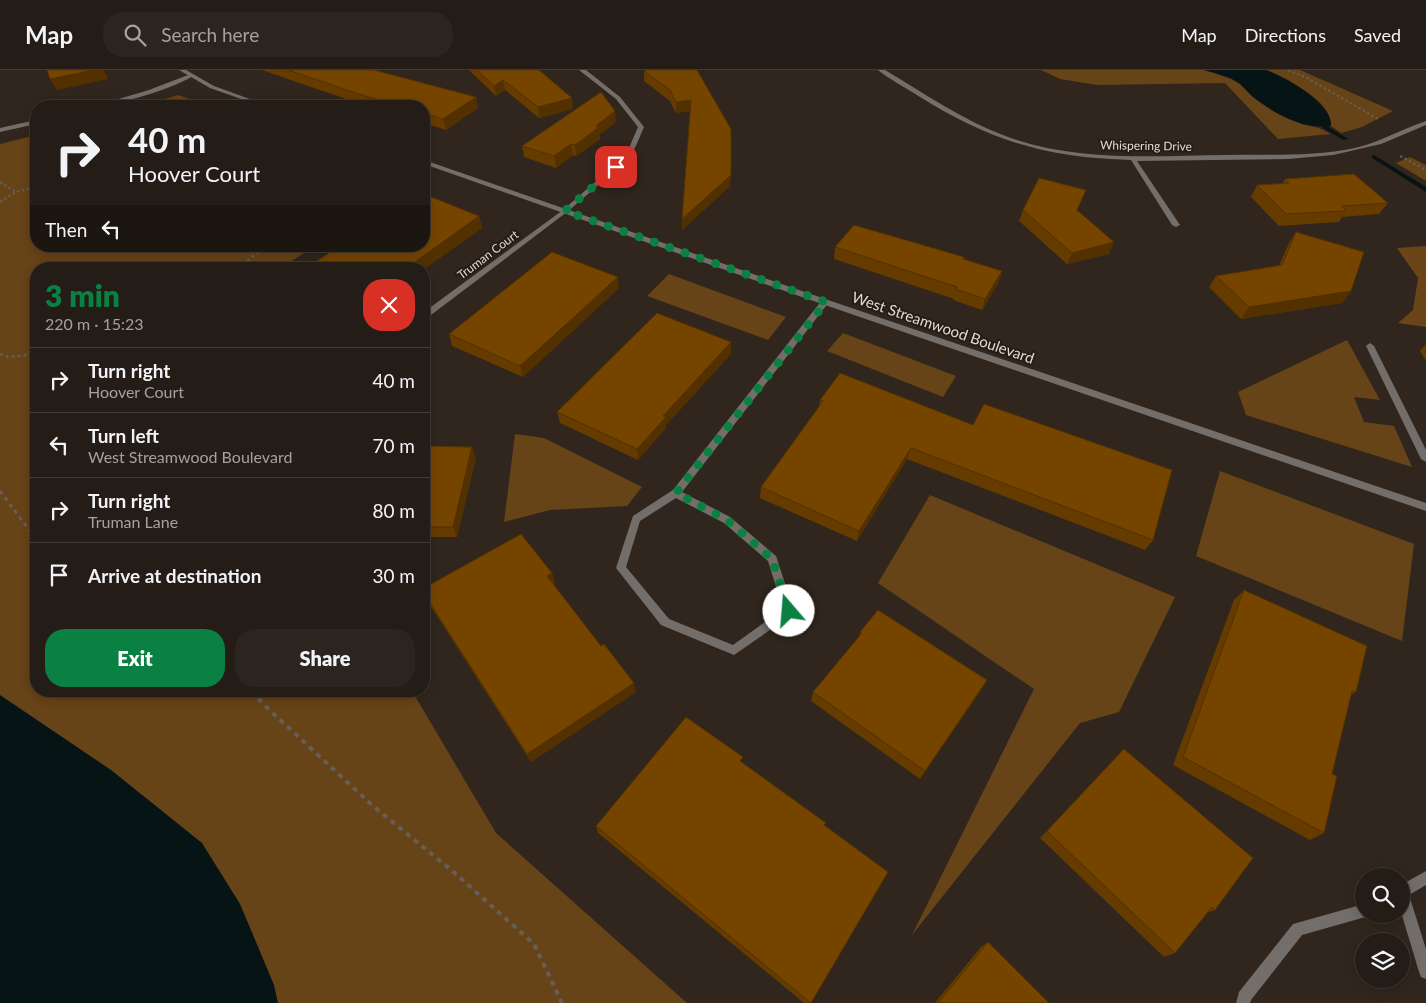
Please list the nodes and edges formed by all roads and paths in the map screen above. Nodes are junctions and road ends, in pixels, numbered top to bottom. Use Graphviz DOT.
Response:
graph roads {
  1 [pos="182,70"];
  2 [pos="582,70"];
  3 [pos="881,70"];
  4 [pos="1288,70"];
  5 [pos="190,76"];
  6 [pos="119,100"];
  7 [pos="249,100"];
  8 [pos="30,123"];
  9 [pos="1426,123"];
  10 [pos="0,130"];
  11 [pos="1408,131"];
  12 [pos="1133,159"];
  13 [pos="430,164"];
  14 [pos="0,182"];
  15 [pos="30,188"];
  16 [pos="16,192"];
  17 [pos="0,202"];
  18 [pos="565,211"];
  19 [pos="1176,224"];
  20 [pos="258,252"];
  21 [pos="246,262"];
  22 [pos="826,302"];
  23 [pos="430,312"];
  24 [pos="1370,346"];
  25 [pos="0,354"];
  26 [pos="30,355"];
  27 [pos="1426,459"];
  28 [pos="0,491"];
  29 [pos="676,493"];
  30 [pos="1426,507"];
  31 [pos="30,531"];
  32 [pos="257,697"];
  33 [pos="1426,878"];
  34 [pos="1410,887"];
  35 [pos="1355,913"];
  36 [pos="1410,921"];
  37 [pos="1426,972"];
  38 [pos="562,1003"];
  39 [pos="1244,1003"];
  1 -- 5 [label="street"];
  2 -- 18 [label="street, Truman Court"];
  3 -- 12 [label="street, Whispering Drive"];
  4 -- 11 [label="path"];
  5 -- 6 [label="street"];
  5 -- 7 [label="street"];
  8 -- 10 [label="street"];
  9 -- 11 [label="street, Whispering Drive"];
  11 -- 12 [label="street, Whispering Drive"];
  12 -- 19 [label="street"];
  13 -- 18 [label="street, West Streamwood Boulevard"];
  14 -- 16 [label="path"];
  15 -- 16 [label="path"];
  16 -- 17 [label="path"];
  18 -- 22 [label="street, West Streamwood Boulevard"];
  18 -- 23 [label="street, Truman Court"];
  20 -- 21 [label="path"];
  22 -- 29 [label="street"];
  22 -- 30 [label="street, West Streamwood Boulevard"];
  24 -- 27 [label="street"];
  25 -- 26 [label="path"];
  28 -- 31 [label="path"];
  29 -- 29 [label="street"];
  32 -- 38 [label="path"];
  33 -- 34 [label="street"];
  35 -- 39 [label="street"];
  36 -- 37 [label="street"];
}
